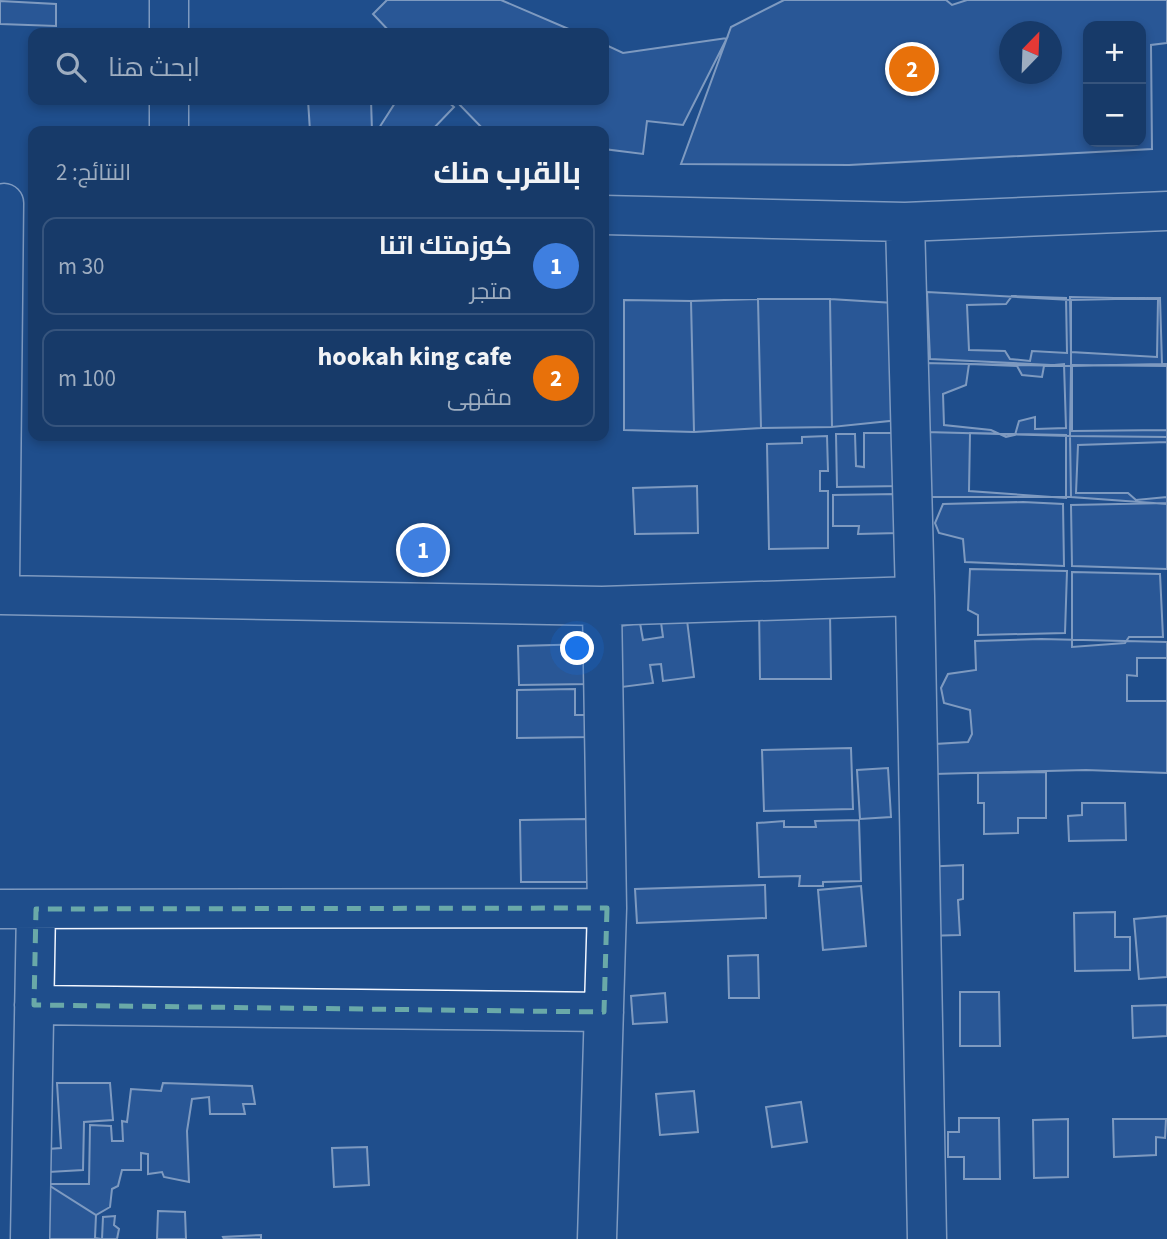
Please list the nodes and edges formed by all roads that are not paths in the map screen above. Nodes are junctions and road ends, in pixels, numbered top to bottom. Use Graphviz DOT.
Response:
graph roads {
  1 [pos="169,0"];
  2 [pos="169,28"];
  3 [pos="169,105"];
  4 [pos="169,126"];
  5 [pos="12,203"];
  6 [pos="1167,211"];
  7 [pos="609,215"];
  8 [pos="905,222"];
  9 [pos="0,586"];
  10 [pos="0,595"];
  11 [pos="915,596"];
  12 [pos="602,606"];
  13 [pos="607,908"];
  14 [pos="18,909"];
  15 [pos="34,1005"];
  16 [pos="604,1012"];
  17 [pos="30,1239"];
  18 [pos="597,1239"];
  19 [pos="927,1239"];
  1 -- 2 [label="street"];
  3 -- 4 [label="street"];
  5 -- 9 [label="street"];
  6 -- 8 [label="street"];
  7 -- 8 [label="street"];
  8 -- 11 [label="street"];
  10 -- 12 [label="street"];
  11 -- 12 [label="street"];
  11 -- 19 [label="street"];
  12 -- 13 [label="street"];
  13 -- 14 [label="street"];
  13 -- 16 [label="street"];
  14 -- 15 [label="street"];
  15 -- 16 [label="street"];
  15 -- 17 [label="street"];
  16 -- 18 [label="street"];
}
